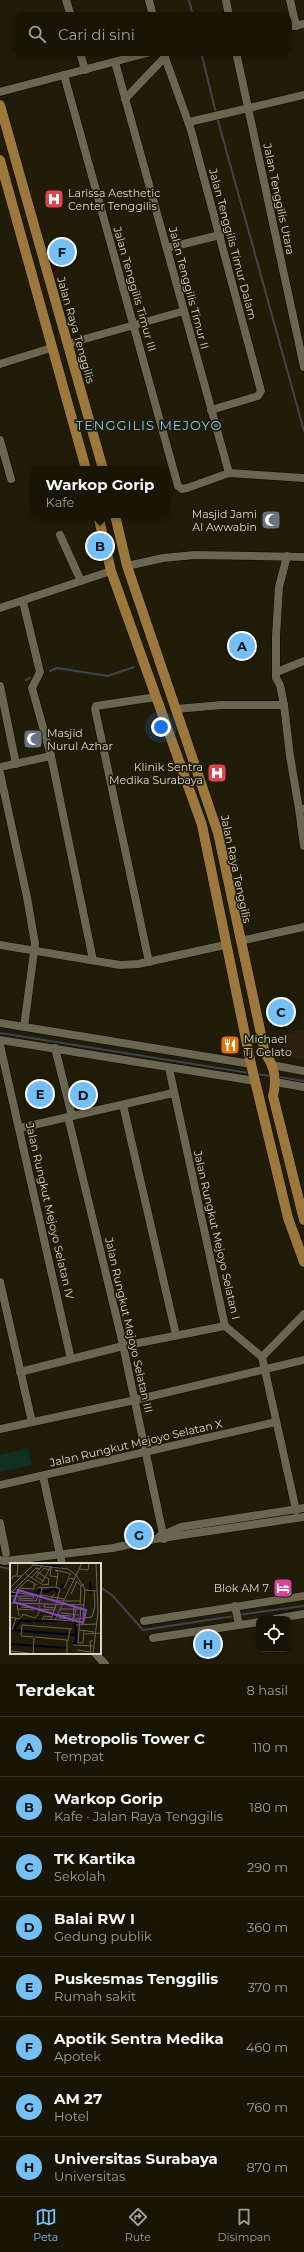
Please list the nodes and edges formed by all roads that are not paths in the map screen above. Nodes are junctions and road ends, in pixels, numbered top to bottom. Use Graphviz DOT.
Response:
graph roads {
  1 [pos="66,0"];
  2 [pos="148,0"];
  3 [pos="226,0"];
  4 [pos="290,0"];
  5 [pos="70,12"];
  6 [pos="152,12"];
  7 [pos="228,12"];
  8 [pos="296,26"];
  9 [pos="81,56"];
  10 [pos="137,56"];
  11 [pos="162,56"];
  12 [pos="165,56"];
  13 [pos="237,56"];
  14 [pos="115,62"];
  15 [pos="85,70"];
  16 [pos="64,75"];
  17 [pos="0,92"];
  18 [pos="304,95"];
  19 [pos="125,98"];
  20 [pos="0,105"];
  21 [pos="248,108"];
  22 [pos="189,122"];
  23 [pos="0,160"];
  24 [pos="2,173"];
  25 [pos="220,235"];
  26 [pos="167,248"];
  27 [pos="41,250"];
  28 [pos="25,254"];
  29 [pos="184,311"];
  30 [pos="133,325"];
  31 [pos="67,344"];
  32 [pos="51,348"];
  33 [pos="302,351"];
  34 [pos="0,364"];
  35 [pos="304,367"];
  36 [pos="211,410"];
  37 [pos="0,440"];
  38 [pos="98,449"];
  39 [pos="82,452"];
  40 [pos="85,466"];
  41 [pos="102,466"];
  42 [pos="229,473"];
  43 [pos="304,478"];
  44 [pos="11,479"];
  45 [pos="98,518"];
  46 [pos="116,518"];
  47 [pos="60,535"];
  48 [pos="287,556"];
  49 [pos="304,557"];
  50 [pos="128,566"];
  51 [pos="111,571"];
  52 [pos="81,582"];
  53 [pos="23,602"];
  54 [pos="0,608"];
  55 [pos="304,661"];
  56 [pos="277,672"];
  57 [pos="0,686"];
  58 [pos="156,697"];
  59 [pos="284,705"];
  60 [pos="176,709"];
  61 [pos="51,756"];
  62 [pos="16,764"];
  63 [pos="0,767"];
  64 [pos="0,773"];
  65 [pos="302,809"];
  66 [pos="304,846"];
  67 [pos="227,878"];
  68 [pos="212,881"];
  69 [pos="304,927"];
  70 [pos="240,941"];
  71 [pos="0,945"];
  72 [pos="225,945"];
  73 [pos="35,952"];
  74 [pos="93,960"];
  75 [pos="148,962"];
  76 [pos="255,1011"];
  77 [pos="240,1013"];
  78 [pos="0,1023"];
  79 [pos="24,1027"];
  80 [pos="0,1040"];
  81 [pos="62,1043"];
  82 [pos="0,1045"];
  83 [pos="169,1068"];
  84 [pos="304,1071"];
  85 [pos="253,1073"];
  86 [pos="3,1074"];
  87 [pos="274,1074"];
  88 [pos="304,1087"];
  89 [pos="173,1093"];
  90 [pos="123,1105"];
  91 [pos="70,1117"];
  92 [pos="20,1128"];
  93 [pos="296,1189"];
  94 [pos="282,1192"];
  95 [pos="304,1220"];
  96 [pos="304,1262"];
  97 [pos="0,1282"];
  98 [pos="304,1314"];
  99 [pos="225,1326"];
  100 [pos="176,1335"];
  101 [pos="124,1346"];
  102 [pos="262,1357"];
  103 [pos="71,1359"];
  104 [pos="304,1360"];
  105 [pos="264,1370"];
  106 [pos="20,1372"];
  107 [pos="135,1400"];
  108 [pos="32,1422"];
  109 [pos="276,1422"];
  110 [pos="0,1428"];
  111 [pos="146,1452"];
  112 [pos="43,1476"];
  113 [pos="0,1485"];
  114 [pos="300,1509"];
  115 [pos="304,1518"];
  116 [pos="0,1523"];
  117 [pos="164,1536"];
  118 [pos="6,1553"];
  119 [pos="60,1554"];
  120 [pos="0,1560"];
  121 [pos="62,1563"];
  122 [pos="304,1596"];
  123 [pos="236,1608"];
  124 [pos="304,1614"];
  125 [pos="292,1616"];
  126 [pos="144,1621"];
  127 [pos="256,1622"];
  128 [pos="239,1623"];
  129 [pos="153,1638"];
  130 [pos="96,1654"];
  131 [pos="106,1664"];
  1 -- 5 [label="street"];
  2 -- 6 [label="street"];
  3 -- 7 [label="street"];
  4 -- 8 [label="street"];
  9 -- 15 [label="street"];
  10 -- 14 [label="street"];
  11 -- 19 [label="street"];
  12 -- 22 [label="street, Jalan Tenggilis Timur Dalam"];
  13 -- 21 [label="street, Jalan Tenggilis Utara"];
  14 -- 15 [label="street"];
  14 -- 19 [label="street, Jalan Tenggilis Timur II"];
  15 -- 16 [label="street"];
  16 -- 17 [label="street"];
  16 -- 30 [label="street, Jalan Tenggilis Timur III"];
  18 -- 21 [label="street"];
  19 -- 26 [label="street, Jalan Tenggilis Timur II"];
  20 -- 27 [label="main road, Jalan Raya Tenggilis"];
  21 -- 22 [label="street"];
  21 -- 33 [label="street, Jalan Tenggilis Utara"];
  22 -- 25 [label="street, Jalan Tenggilis Timur Dalam"];
  23 -- 24 [label="main road"];
  24 -- 28 [label="main road"];
  25 -- 26 [label="street"];
  25 -- 36 [label="street, Jalan Tenggilis Timur Dalam"];
  26 -- 29 [label="street, Jalan Tenggilis Timur II"];
  27 -- 28 [label="main road"];
  27 -- 31 [label="main road, Jalan Raya Tenggilis"];
  28 -- 32 [label="main road"];
  29 -- 30 [label="street"];
  29 -- 36 [label="street, Jalan Tenggilis Timur II"];
  30 -- 31 [label="street"];
  30 -- 42 [label="street, Jalan Tenggilis Timur III"];
  31 -- 38 [label="main road, Jalan Raya Tenggilis"];
  32 -- 34 [label="street"];
  32 -- 39 [label="main road"];
  33 -- 35 [label="street, Jalan Tenggilis Utara"];
  36 -- 42 [label="street, Jalan Tenggilis Timur II"];
  37 -- 44 [label="street"];
  38 -- 39 [label="main road"];
  38 -- 41 [label="main road, Jalan Raya Tenggilis"];
  39 -- 40 [label="main road"];
  42 -- 43 [label="street"];
  45 -- 51 [label="main road"];
  46 -- 50 [label="main road, Jalan Raya Tenggilis"];
  47 -- 52 [label="street"];
  48 -- 49 [label="street"];
  48 -- 50 [label="street"];
  48 -- 56 [label="street"];
  50 -- 60 [label="main road, Jalan Raya Tenggilis"];
  51 -- 52 [label="street"];
  51 -- 58 [label="main road"];
  52 -- 53 [label="street"];
  53 -- 54 [label="street"];
  53 -- 61 [label="street"];
  55 -- 56 [label="street"];
  56 -- 59 [label="street"];
  57 -- 62 [label="street"];
  58 -- 68 [label="main road"];
  58 -- 75 [label="street"];
  59 -- 60 [label="street"];
  59 -- 65 [label="street"];
  60 -- 67 [label="main road, Jalan Raya Tenggilis"];
  61 -- 62 [label="street"];
  61 -- 74 [label="street"];
  62 -- 63 [label="street"];
  64 -- 73 [label="street"];
  65 -- 66 [label="street"];
  67 -- 68 [label="main road"];
  67 -- 70 [label="main road, Jalan Raya Tenggilis"];
  68 -- 72 [label="main road"];
  69 -- 70 [label="street"];
  70 -- 76 [label="main road, Jalan Raya Tenggilis"];
  71 -- 73 [label="street"];
  72 -- 75 [label="street"];
  72 -- 77 [label="main road"];
  73 -- 74 [label="street"];
  73 -- 79 [label="street"];
  74 -- 75 [label="street"];
  76 -- 77 [label="main road"];
  76 -- 87 [label="main road, Jalan Raya Tenggilis"];
  77 -- 85 [label="main road"];
  78 -- 79 [label="street"];
  79 -- 81 [label="street"];
  80 -- 81 [label="street"];
  81 -- 83 [label="street"];
  81 -- 85 [label="street"];
  81 -- 91 [label="street, Jalan Rungkut Mejoyo Selatan III"];
  82 -- 86 [label="street, Jalan Rungkut Mejoyo Selatan IV"];
  83 -- 85 [label="street"];
  83 -- 89 [label="street, Jalan Rungkut Mejoyo Selatan I"];
  84 -- 87 [label="street"];
  85 -- 94 [label="main road"];
  86 -- 92 [label="street, Jalan Rungkut Mejoyo Selatan IV"];
  87 -- 88 [label="street"];
  87 -- 93 [label="main road"];
  89 -- 90 [label="street"];
  89 -- 99 [label="street, Jalan Rungkut Mejoyo Selatan I"];
  90 -- 91 [label="street"];
  90 -- 100 [label="street"];
  91 -- 92 [label="street"];
  91 -- 101 [label="street, Jalan Rungkut Mejoyo Selatan III"];
  92 -- 103 [label="street, Jalan Rungkut Mejoyo Selatan IV"];
  93 -- 94 [label="main road"];
  93 -- 95 [label="main road"];
  94 -- 96 [label="main road"];
  97 -- 106 [label="street"];
  98 -- 102 [label="street"];
  99 -- 100 [label="street"];
  99 -- 102 [label="street, Jalan Rungkut Mejoyo Selatan I"];
  100 -- 101 [label="street"];
  101 -- 103 [label="street"];
  101 -- 107 [label="street, Jalan Rungkut Mejoyo Selatan III"];
  102 -- 105 [label="street"];
  103 -- 106 [label="street"];
  104 -- 105 [label="street"];
  105 -- 107 [label="street"];
  105 -- 109 [label="street"];
  106 -- 108 [label="street"];
  107 -- 108 [label="street"];
  107 -- 111 [label="street, Jalan Rungkut Mejoyo Selatan III"];
  108 -- 110 [label="street"];
  109 -- 111 [label="street, Jalan Rungkut Mejoyo Selatan X"];
  109 -- 114 [label="street"];
  111 -- 112 [label="street, Jalan Rungkut Mejoyo Selatan X"];
  111 -- 117 [label="street, Jalan Rungkut Mejoyo Selatan III"];
  112 -- 113 [label="street, Jalan Rungkut Mejoyo Selatan X"];
  112 -- 119 [label="street"];
  114 -- 117 [label="street"];
  115 -- 117 [label="street"];
  116 -- 118 [label="street"];
  117 -- 119 [label="street"];
  119 -- 120 [label="street"];
  119 -- 121 [label="street"];
  122 -- 123 [label="street"];
  123 -- 126 [label="street"];
  123 -- 128 [label="street"];
  124 -- 125 [label="street"];
  127 -- 128 [label="street"];
  128 -- 129 [label="street"];
  130 -- 131 [label="street"];
}
